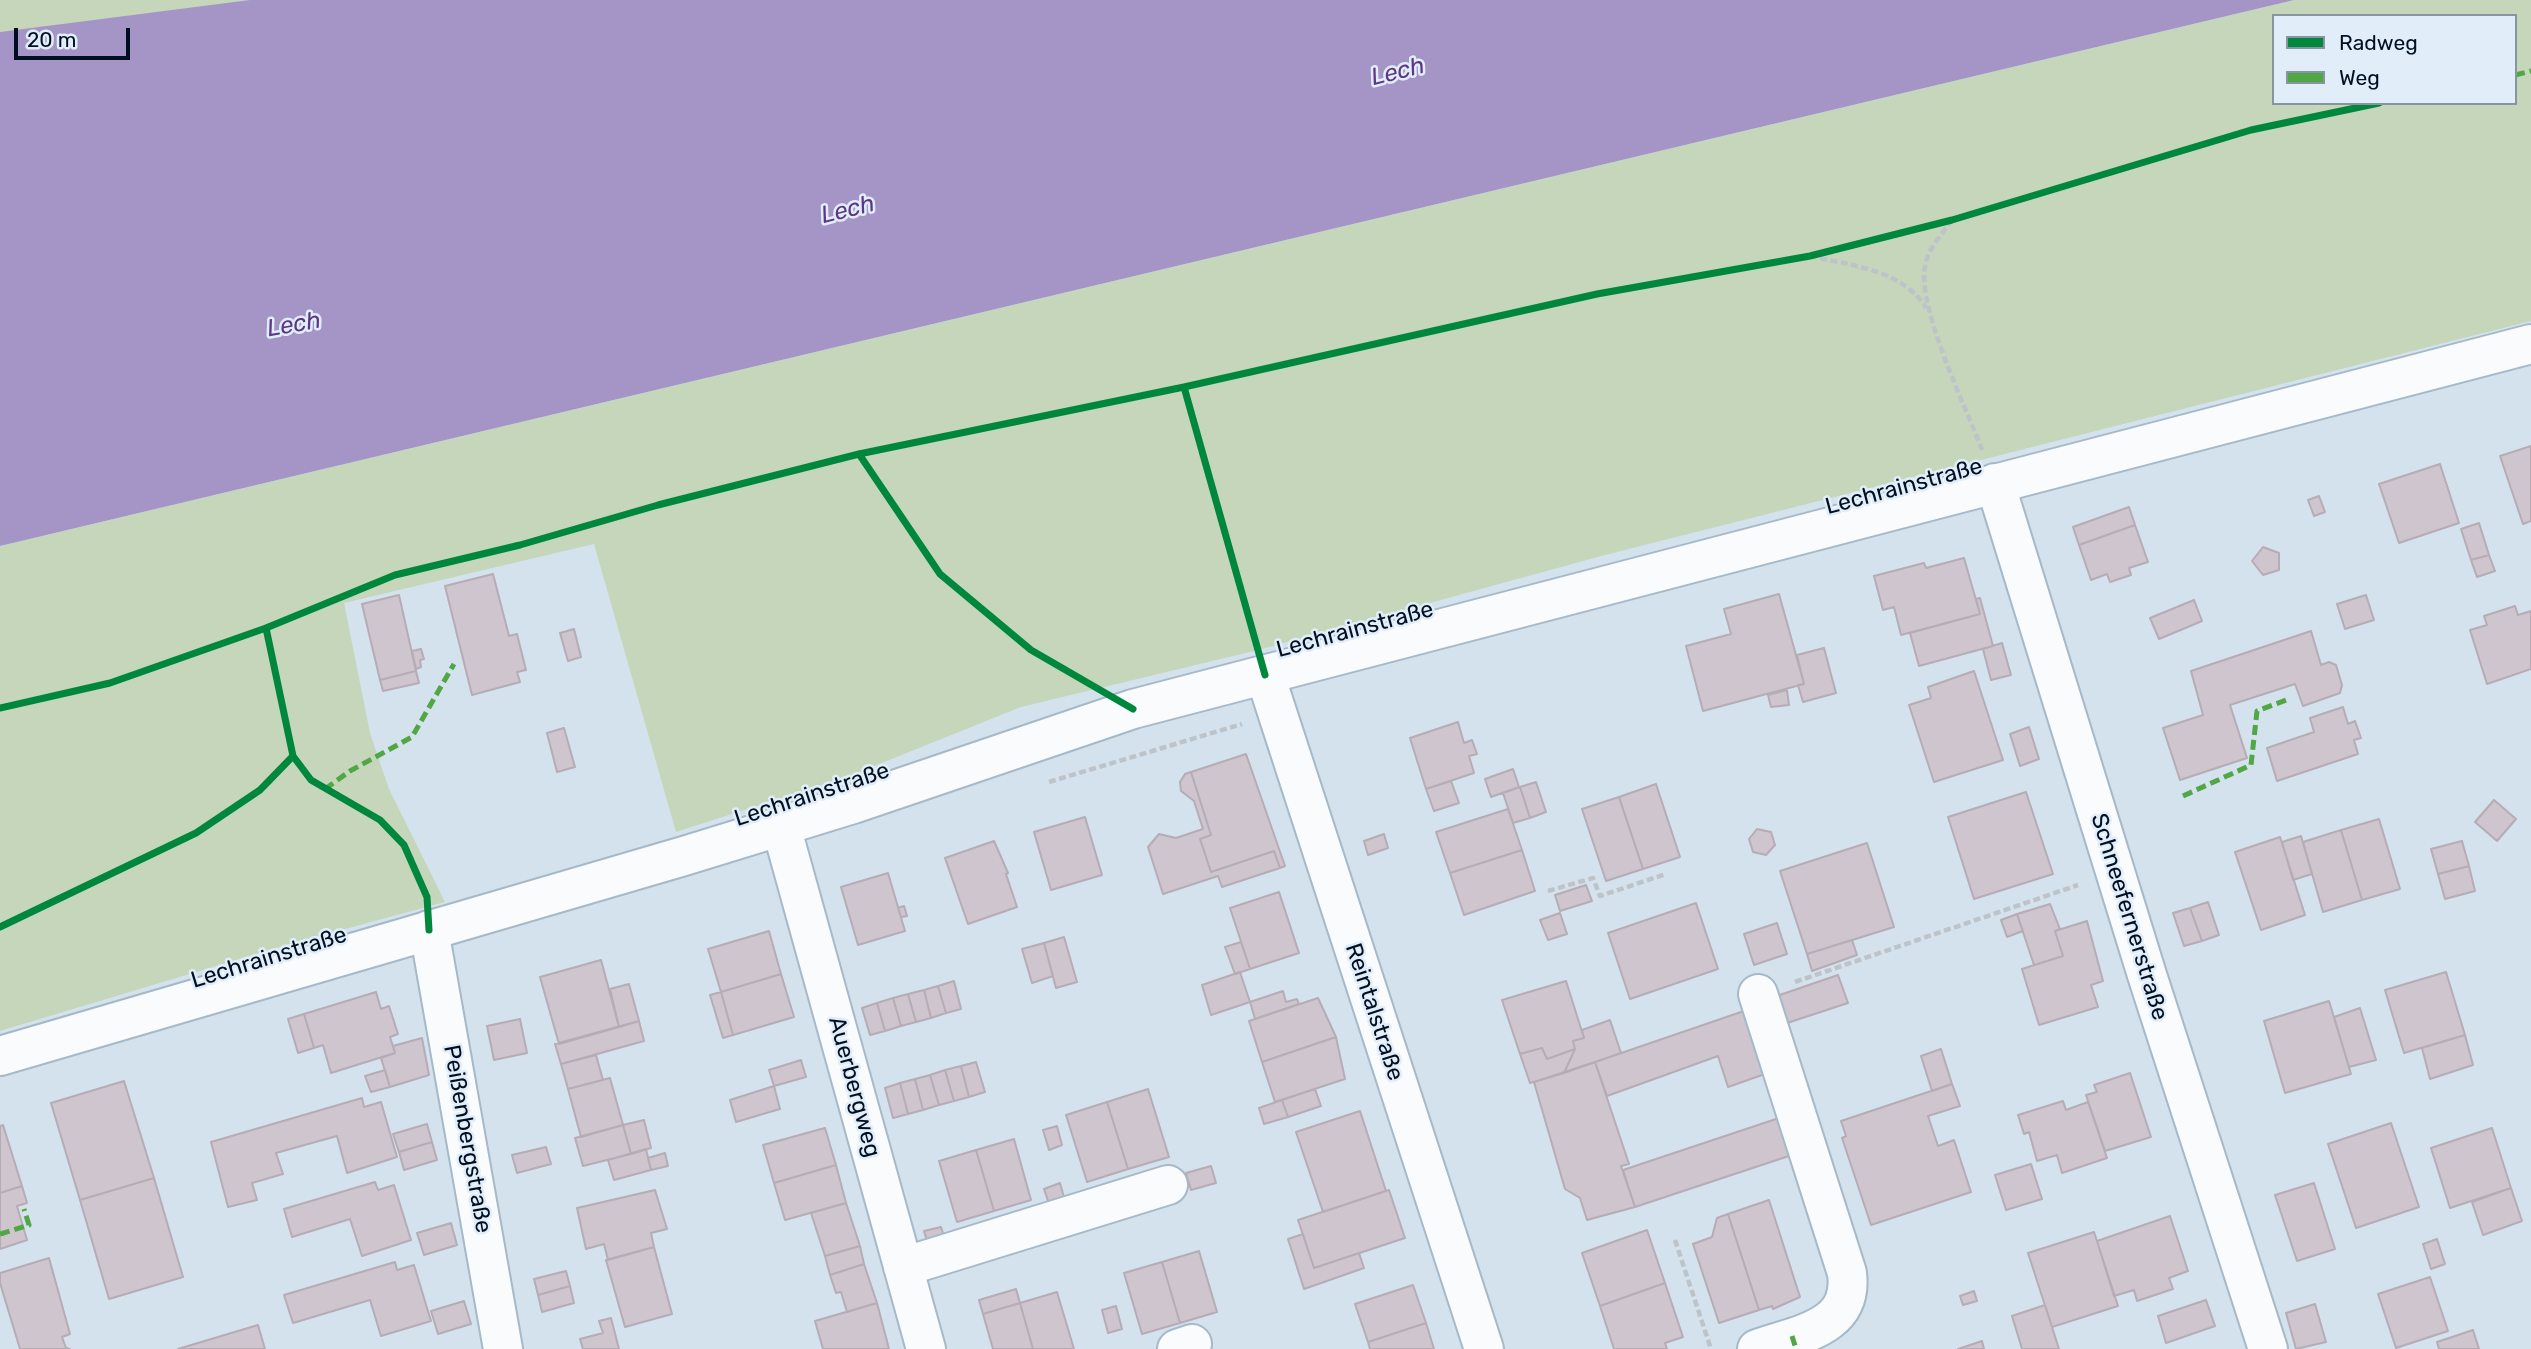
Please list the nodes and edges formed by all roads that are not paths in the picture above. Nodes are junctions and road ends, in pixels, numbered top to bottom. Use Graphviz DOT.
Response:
graph roads {
  1 [pos="2531,344"];
  2 [pos="1995,483"];
  3 [pos="1265,675"];
  4 [pos="781,826"];
  5 [pos="429,930"];
  6 [pos="1758,994"];
  7 [pos="0,1056"];
  8 [pos="1168,1185"];
  9 [pos="903,1267"];
  10 [pos="503,1349"];
  11 [pos="926,1349"];
  12 [pos="1484,1349"];
  13 [pos="1757,1349"];
  14 [pos="2268,1349"];
  1 -- 2 [label="street, Lechrainstraße"];
  2 -- 3 [label="street, Lechrainstraße"];
  2 -- 14 [label="street, Schneefernerstraße"];
  3 -- 4 [label="street, Lechrainstraße"];
  3 -- 12 [label="street, Reintalstraße"];
  4 -- 5 [label="street, Lechrainstraße"];
  4 -- 9 [label="street, Auerbergweg"];
  5 -- 7 [label="street, Lechrainstraße"];
  5 -- 10 [label="street, Peißenbergstraße"];
  6 -- 13 [label="street"];
  8 -- 9 [label="street"];
  9 -- 11 [label="street, Auerbergweg"];
}
